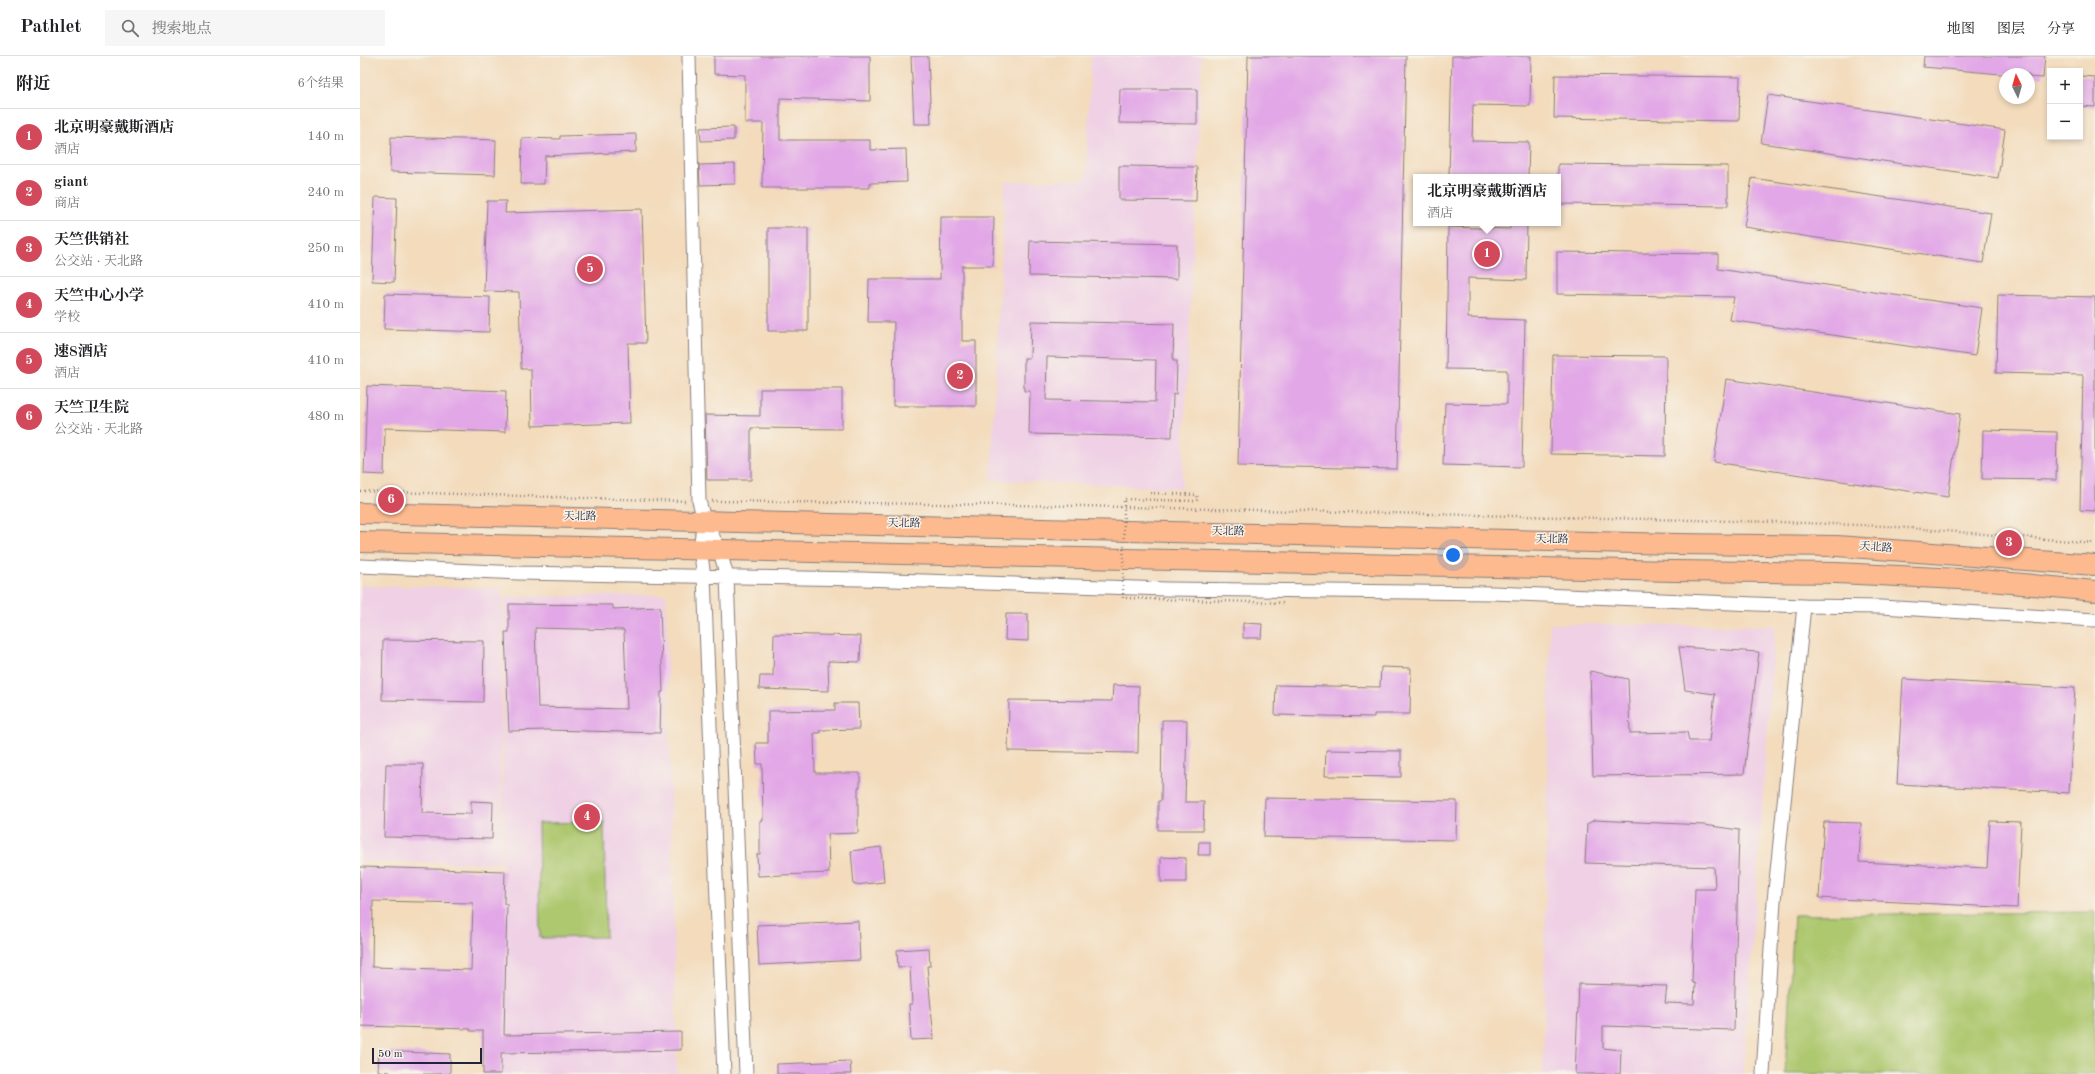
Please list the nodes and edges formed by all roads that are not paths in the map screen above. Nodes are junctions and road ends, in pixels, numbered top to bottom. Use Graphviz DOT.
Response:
graph roads {
  1 [pos="689,56"];
  2 [pos="702,510"];
  3 [pos="360,513"];
  4 [pos="360,542"];
  5 [pos="700,550"];
  6 [pos="720,551"];
  7 [pos="360,566"];
  8 [pos="2095,566"];
  9 [pos="704,576"];
  10 [pos="727,577"];
  11 [pos="2095,591"];
  12 [pos="1804,606"];
  13 [pos="2095,620"];
  14 [pos="724,1074"];
  15 [pos="746,1074"];
  16 [pos="1763,1074"];
  1 -- 2 [label="street"];
  2 -- 3 [label="main road, 天北路"];
  2 -- 5 [label="street"];
  2 -- 6 [label="street"];
  2 -- 8 [label="main road, 天北路"];
  4 -- 5 [label="main road"];
  5 -- 6 [label="main road"];
  5 -- 9 [label="street"];
  6 -- 10 [label="street"];
  6 -- 11 [label="main road"];
  7 -- 9 [label="street"];
  9 -- 10 [label="street"];
  9 -- 14 [label="street"];
  10 -- 12 [label="street"];
  10 -- 15 [label="street"];
  12 -- 13 [label="street"];
  12 -- 16 [label="street"];
}
